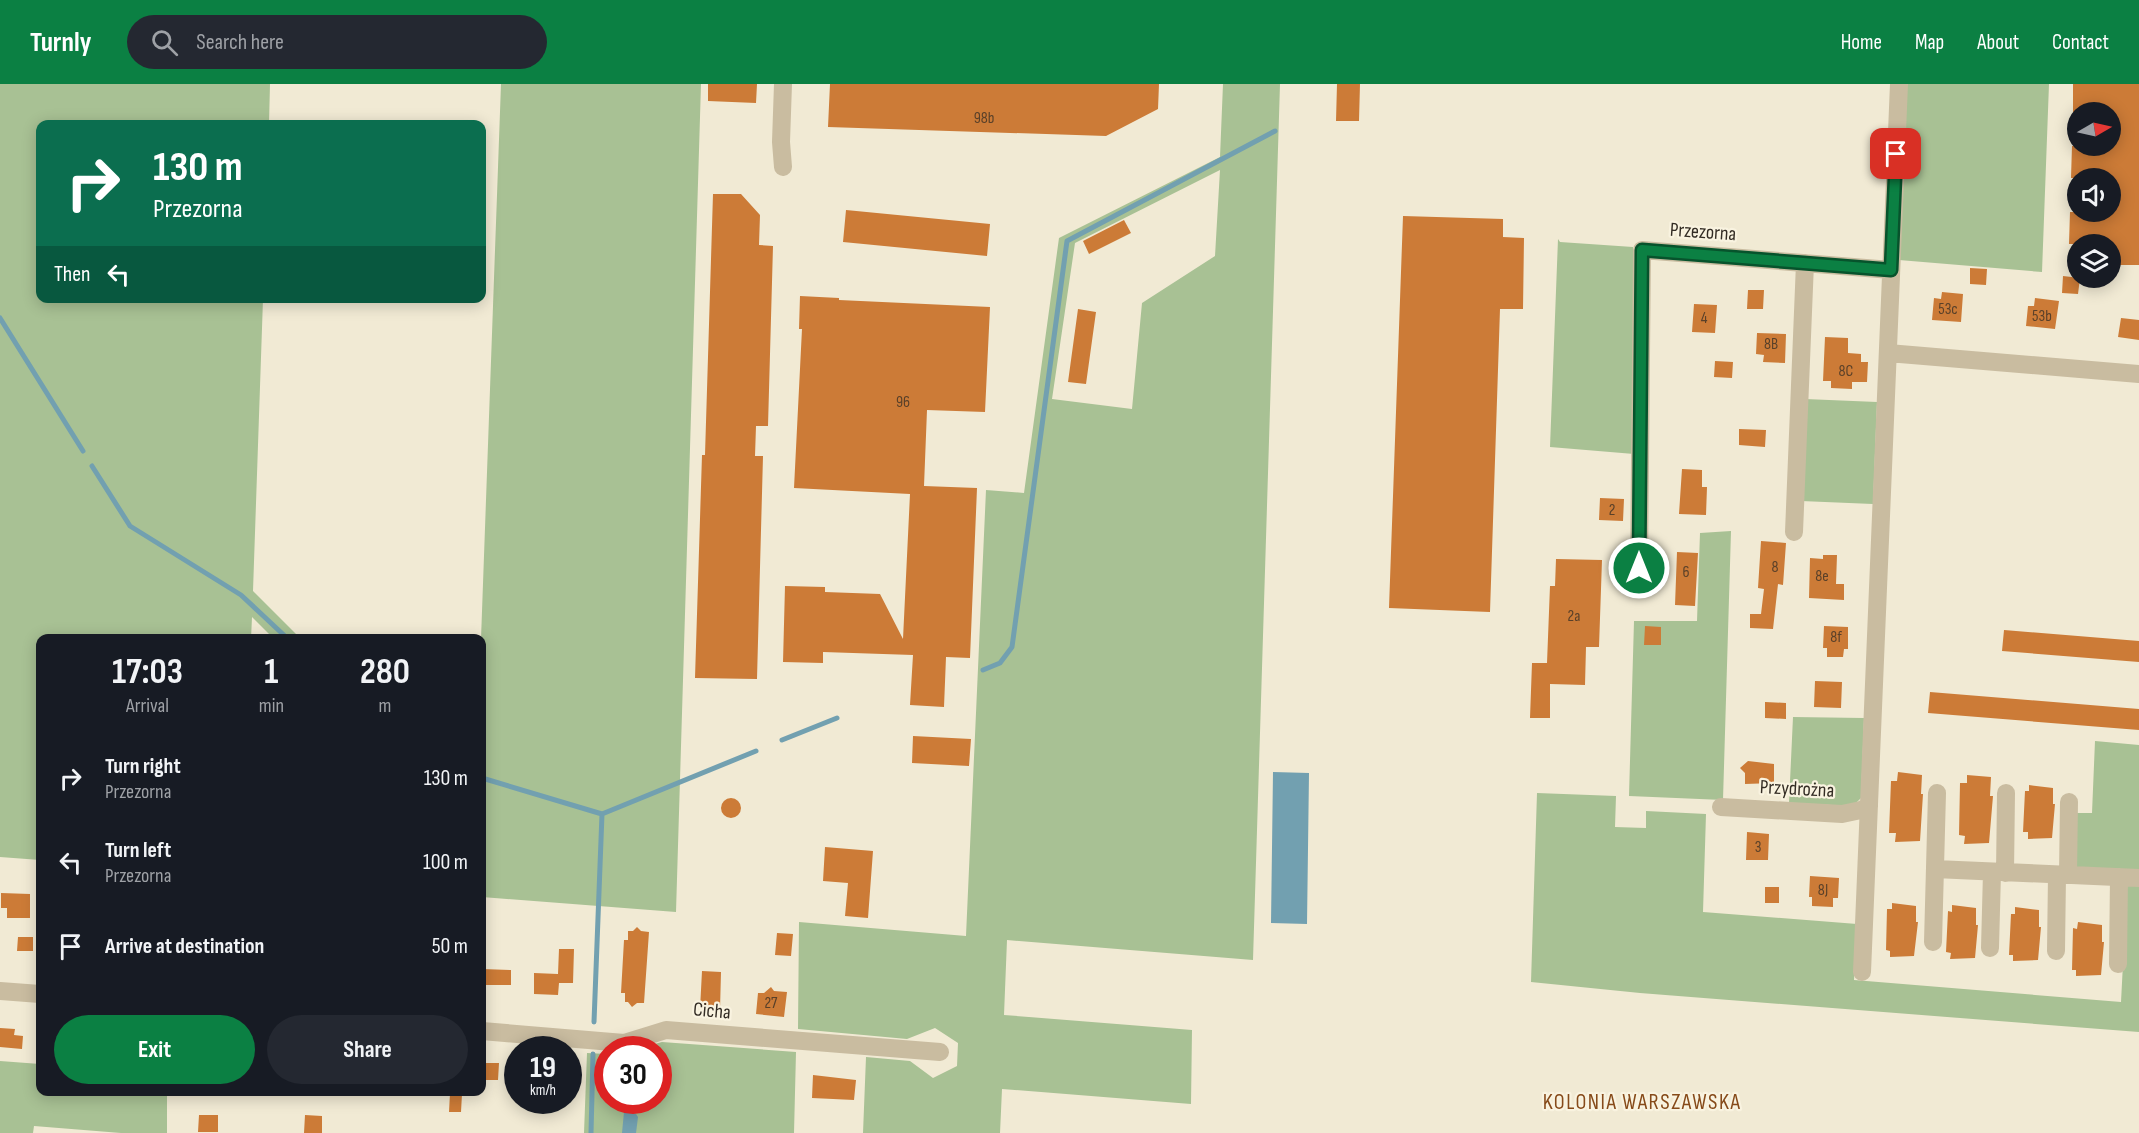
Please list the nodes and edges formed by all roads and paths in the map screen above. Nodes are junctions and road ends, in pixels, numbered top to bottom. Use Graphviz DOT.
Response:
graph roads {
  1 [pos="783,84"];
  2 [pos="1899,84"];
  3 [pos="783,167"];
  4 [pos="1805,263"];
  5 [pos="1891,270"];
  6 [pos="1888,353"];
  7 [pos="2139,374"];
  8 [pos="1794,532"];
  9 [pos="1639,568"];
  10 [pos="2006,793"];
  11 [pos="1937,794"];
  12 [pos="2069,802"];
  13 [pos="1869,806"];
  14 [pos="1721,807"];
  15 [pos="1935,869"];
  16 [pos="1998,872"];
  17 [pos="2063,875"];
  18 [pos="2119,877"];
  19 [pos="2139,878"];
  20 [pos="1933,942"];
  21 [pos="1990,948"];
  22 [pos="2056,951"];
  23 [pos="2118,964"];
  24 [pos="1862,972"];
  25 [pos="0,991"];
  26 [pos="36,994"];
  27 [pos="486,1031"];
  28 [pos="940,1052"];
  1 -- 3 [label="street"];
  2 -- 5 [label="street"];
  4 -- 5 [label="street, Przezorna"];
  4 -- 8 [label="street"];
  4 -- 9 [label="street, Przezorna"];
  5 -- 6 [label="street"];
  6 -- 7 [label="street"];
  6 -- 13 [label="street"];
  10 -- 16 [label="street"];
  11 -- 15 [label="street"];
  12 -- 17 [label="street"];
  13 -- 14 [label="street, Przydrożna"];
  13 -- 24 [label="street"];
  15 -- 16 [label="street"];
  15 -- 20 [label="street"];
  16 -- 17 [label="street"];
  16 -- 21 [label="street"];
  17 -- 18 [label="street"];
  17 -- 22 [label="street"];
  18 -- 19 [label="street"];
  18 -- 23 [label="street"];
  25 -- 26 [label="street"];
  27 -- 28 [label="street, Cicha"];
}
